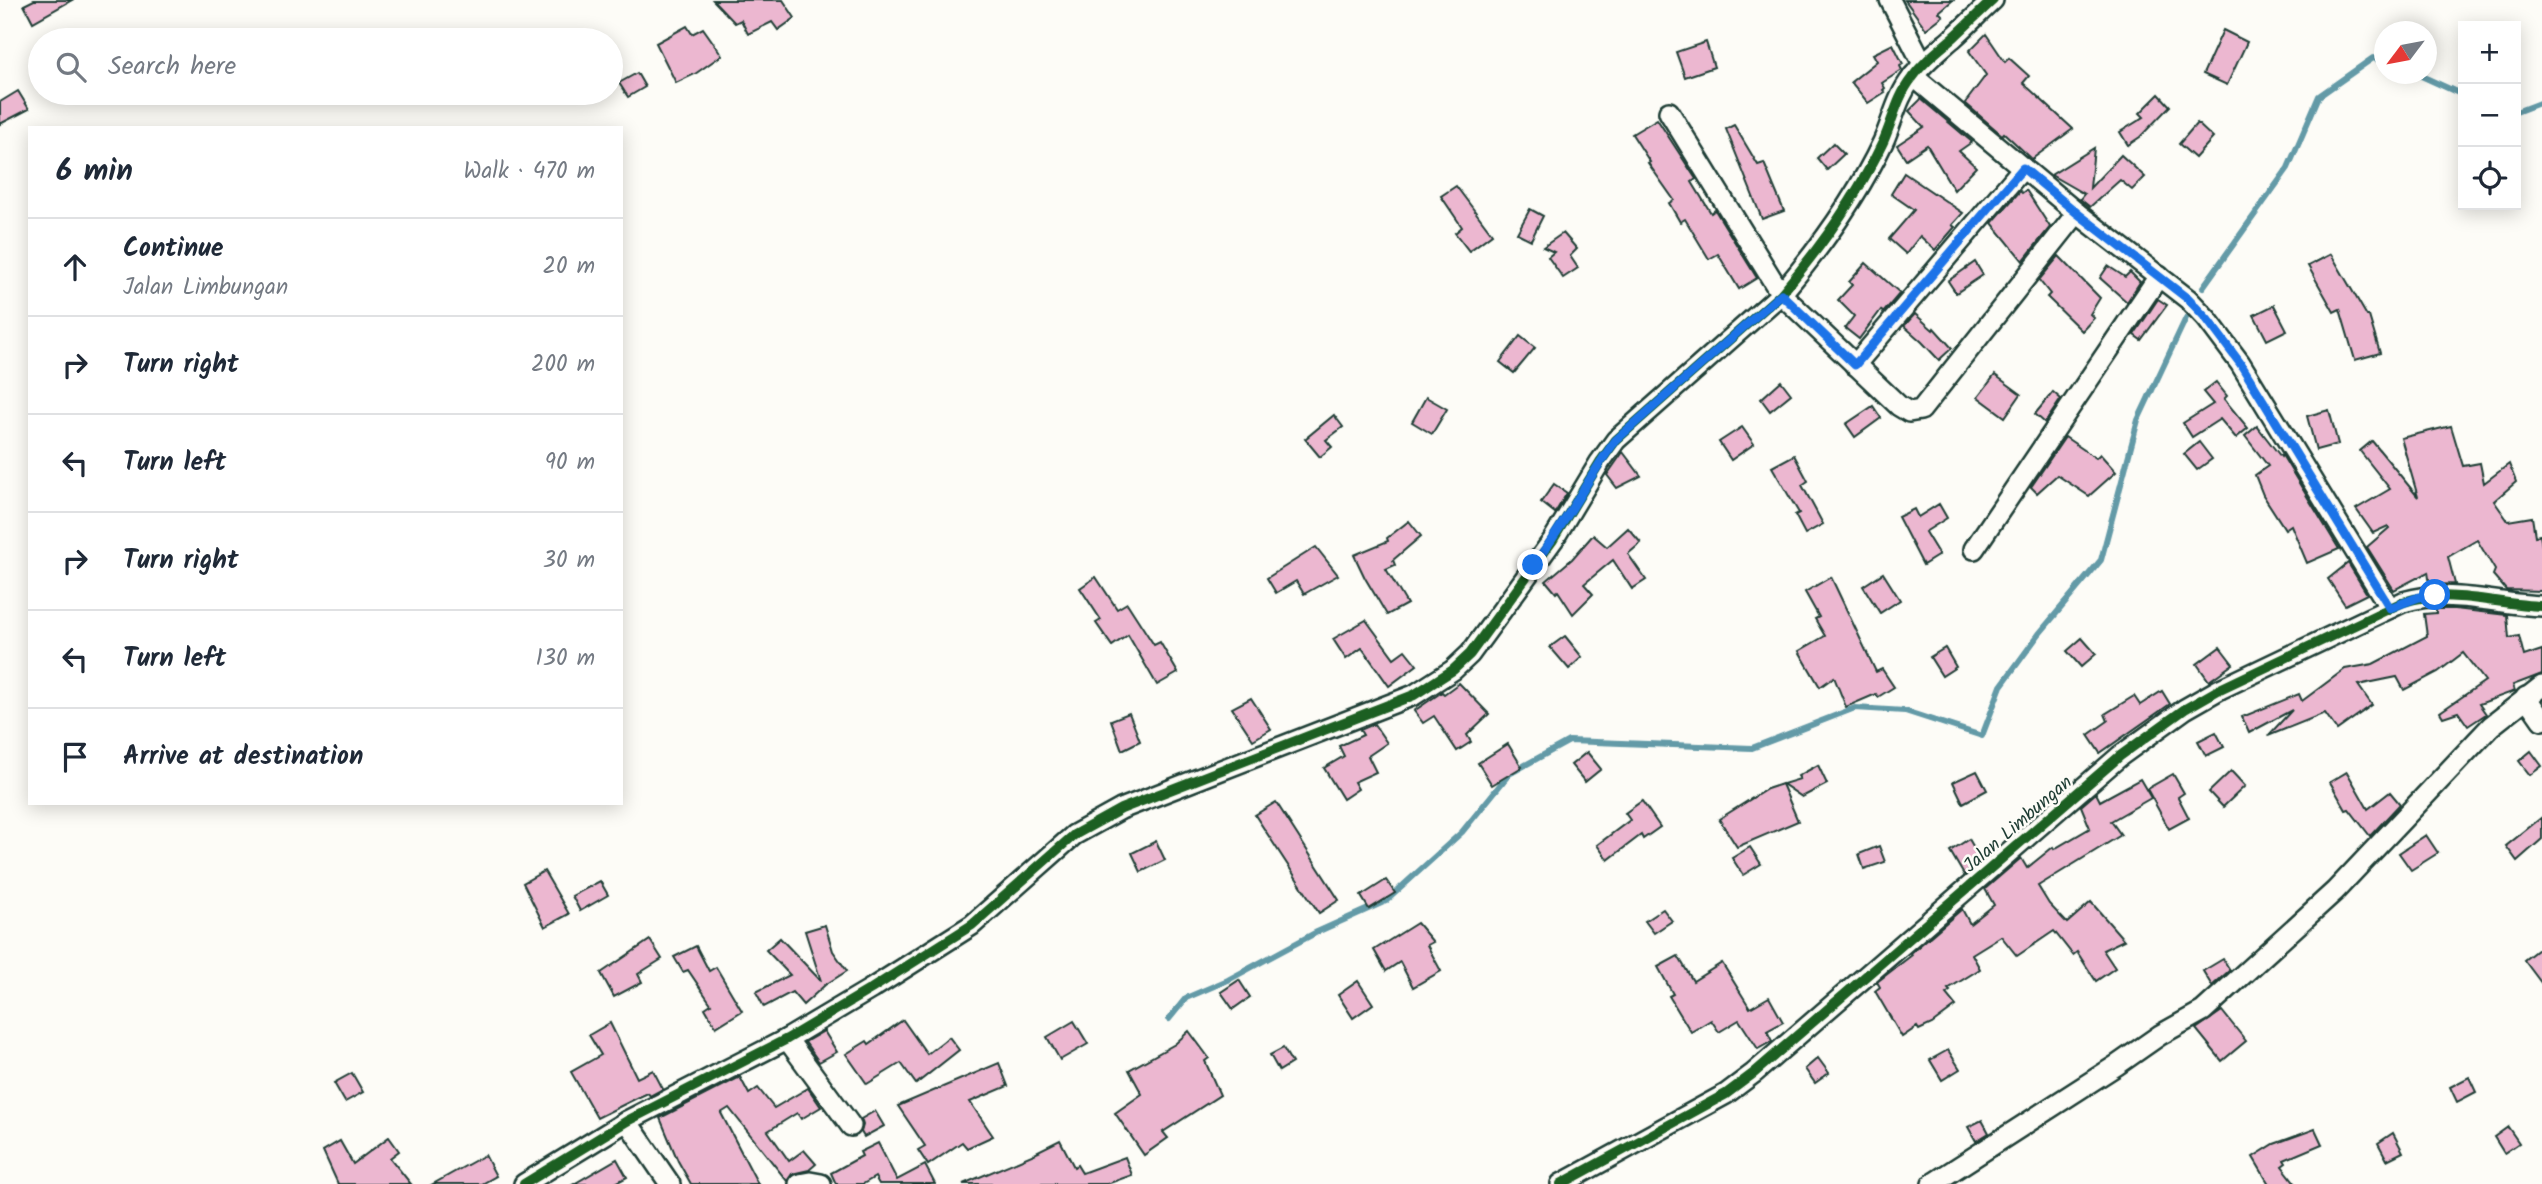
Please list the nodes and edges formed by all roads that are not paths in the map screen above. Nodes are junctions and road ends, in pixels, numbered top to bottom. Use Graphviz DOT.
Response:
graph roads {
  1 [pos="1890,0"];
  2 [pos="1993,0"];
  3 [pos="1918,70"];
  4 [pos="1669,112"];
  5 [pos="2023,168"];
  6 [pos="2077,213"];
  7 [pos="2159,276"];
  8 [pos="1781,294"];
  9 [pos="1855,365"];
  10 [pos="1974,549"];
  11 [pos="2542,606"];
  12 [pos="2390,608"];
  13 [pos="2534,692"];
  14 [pos="2542,720"];
  15 [pos="787,1039"];
  16 [pos="627,1121"];
  17 [pos="851,1126"];
  18 [pos="524,1184"];
  19 [pos="670,1184"];
  20 [pos="799,1184"];
  21 [pos="821,1184"];
  22 [pos="1561,1184"];
  23 [pos="1932,1184"];
  1 -- 3 [label="street"];
  2 -- 3 [label="street"];
  3 -- 5 [label="street"];
  3 -- 8 [label="street"];
  4 -- 8 [label="street"];
  5 -- 6 [label="street"];
  5 -- 9 [label="street"];
  6 -- 7 [label="street"];
  6 -- 9 [label="street"];
  7 -- 10 [label="street"];
  7 -- 12 [label="street"];
  8 -- 9 [label="street"];
  8 -- 15 [label="street"];
  11 -- 12 [label="street, Jalan Limbungan"];
  12 -- 22 [label="street, Jalan Limbungan"];
  13 -- 14 [label="street"];
  13 -- 23 [label="street"];
  15 -- 16 [label="street"];
  15 -- 17 [label="street"];
  16 -- 18 [label="street"];
  16 -- 19 [label="street"];
  20 -- 21 [label="street"];
}
